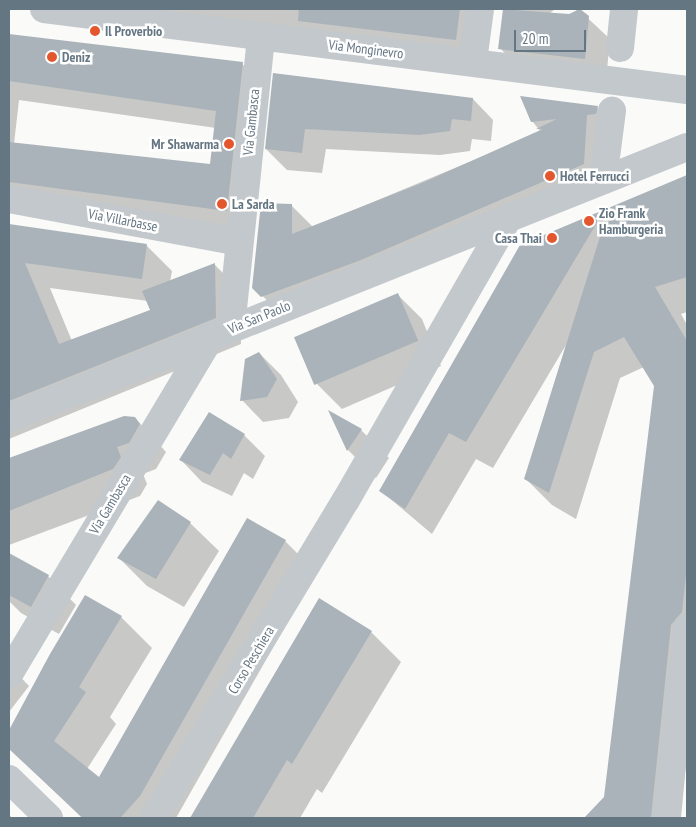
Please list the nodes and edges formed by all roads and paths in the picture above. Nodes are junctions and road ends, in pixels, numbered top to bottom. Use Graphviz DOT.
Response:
graph roads {
  1 [pos="44,9"];
  2 [pos="480,9"];
  3 [pos="624,9"];
  4 [pos="261,36"];
  5 [pos="620,48"];
  6 [pos="473,61"];
  7 [pos="687,90"];
  8 [pos="612,111"];
  9 [pos="687,147"];
  10 [pos="603,180"];
  11 [pos="9,198"];
  12 [pos="509,216"];
  13 [pos="238,242"];
  14 [pos="221,332"];
  15 [pos="9,418"];
  16 [pos="687,627"];
  17 [pos="9,674"];
  18 [pos="683,704"];
  19 [pos="9,779"];
  20 [pos="50,818"];
  21 [pos="154,818"];
  22 [pos="666,818"];
  1 -- 4 [label="street, Via Monginevro"];
  2 -- 6 [label="street"];
  3 -- 5 [label="street"];
  4 -- 6 [label="street, Via Monginevro"];
  4 -- 13 [label="street, Via Gambasca"];
  6 -- 7 [label="street, Via Monginevro"];
  8 -- 10 [label="street"];
  9 -- 10 [label="street, Via San Paolo"];
  10 -- 12 [label="street, Via San Paolo"];
  11 -- 13 [label="street, Via Villarbasse"];
  12 -- 14 [label="street, Via San Paolo"];
  12 -- 21 [label="street, Corso Peschiera"];
  13 -- 14 [label="street, Via Gambasca"];
  14 -- 15 [label="street, Via San Paolo"];
  14 -- 17 [label="street, Via Gambasca"];
  16 -- 18 [label="street"];
  18 -- 22 [label="street"];
  19 -- 20 [label="street"];
}
